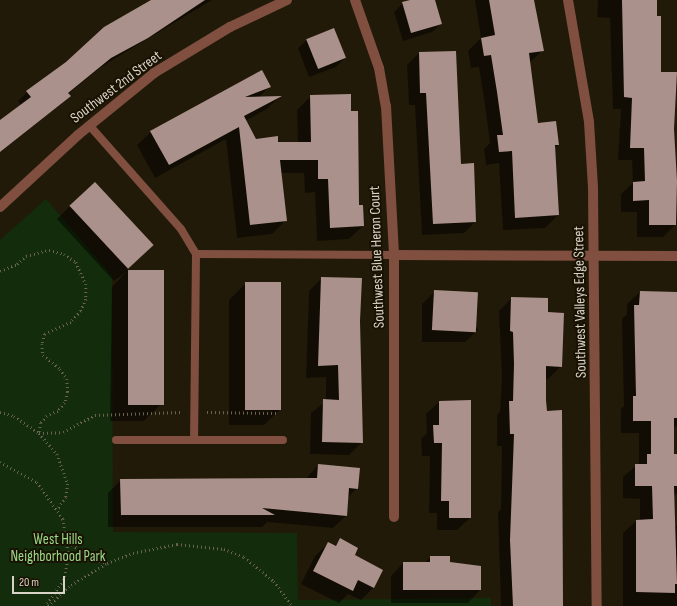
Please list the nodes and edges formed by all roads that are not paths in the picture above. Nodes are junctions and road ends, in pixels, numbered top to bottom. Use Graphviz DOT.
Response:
graph roads {
  1 [pos="287,0"];
  2 [pos="355,0"];
  3 [pos="568,0"];
  4 [pos="89,125"];
  5 [pos="0,207"];
  6 [pos="196,254"];
  7 [pos="394,255"];
  8 [pos="596,256"];
  9 [pos="677,256"];
  10 [pos="116,440"];
  11 [pos="194,440"];
  12 [pos="282,440"];
  13 [pos="394,517"];
  14 [pos="597,606"];
  1 -- 4 [label="street, Southwest 2nd Street"];
  2 -- 7 [label="street, Southwest Blue Heron Court"];
  3 -- 8 [label="street, Southwest Valleys Edge Street"];
  4 -- 5 [label="street, Southwest 2nd Street"];
  4 -- 6 [label="lane"];
  6 -- 7 [label="lane"];
  6 -- 11 [label="lane"];
  7 -- 8 [label="street"];
  7 -- 13 [label="street, Southwest Blue Heron Court"];
  8 -- 9 [label="street"];
  8 -- 14 [label="street, Southwest Valleys Edge Street"];
  10 -- 11 [label="lane"];
  11 -- 12 [label="lane"];
}
